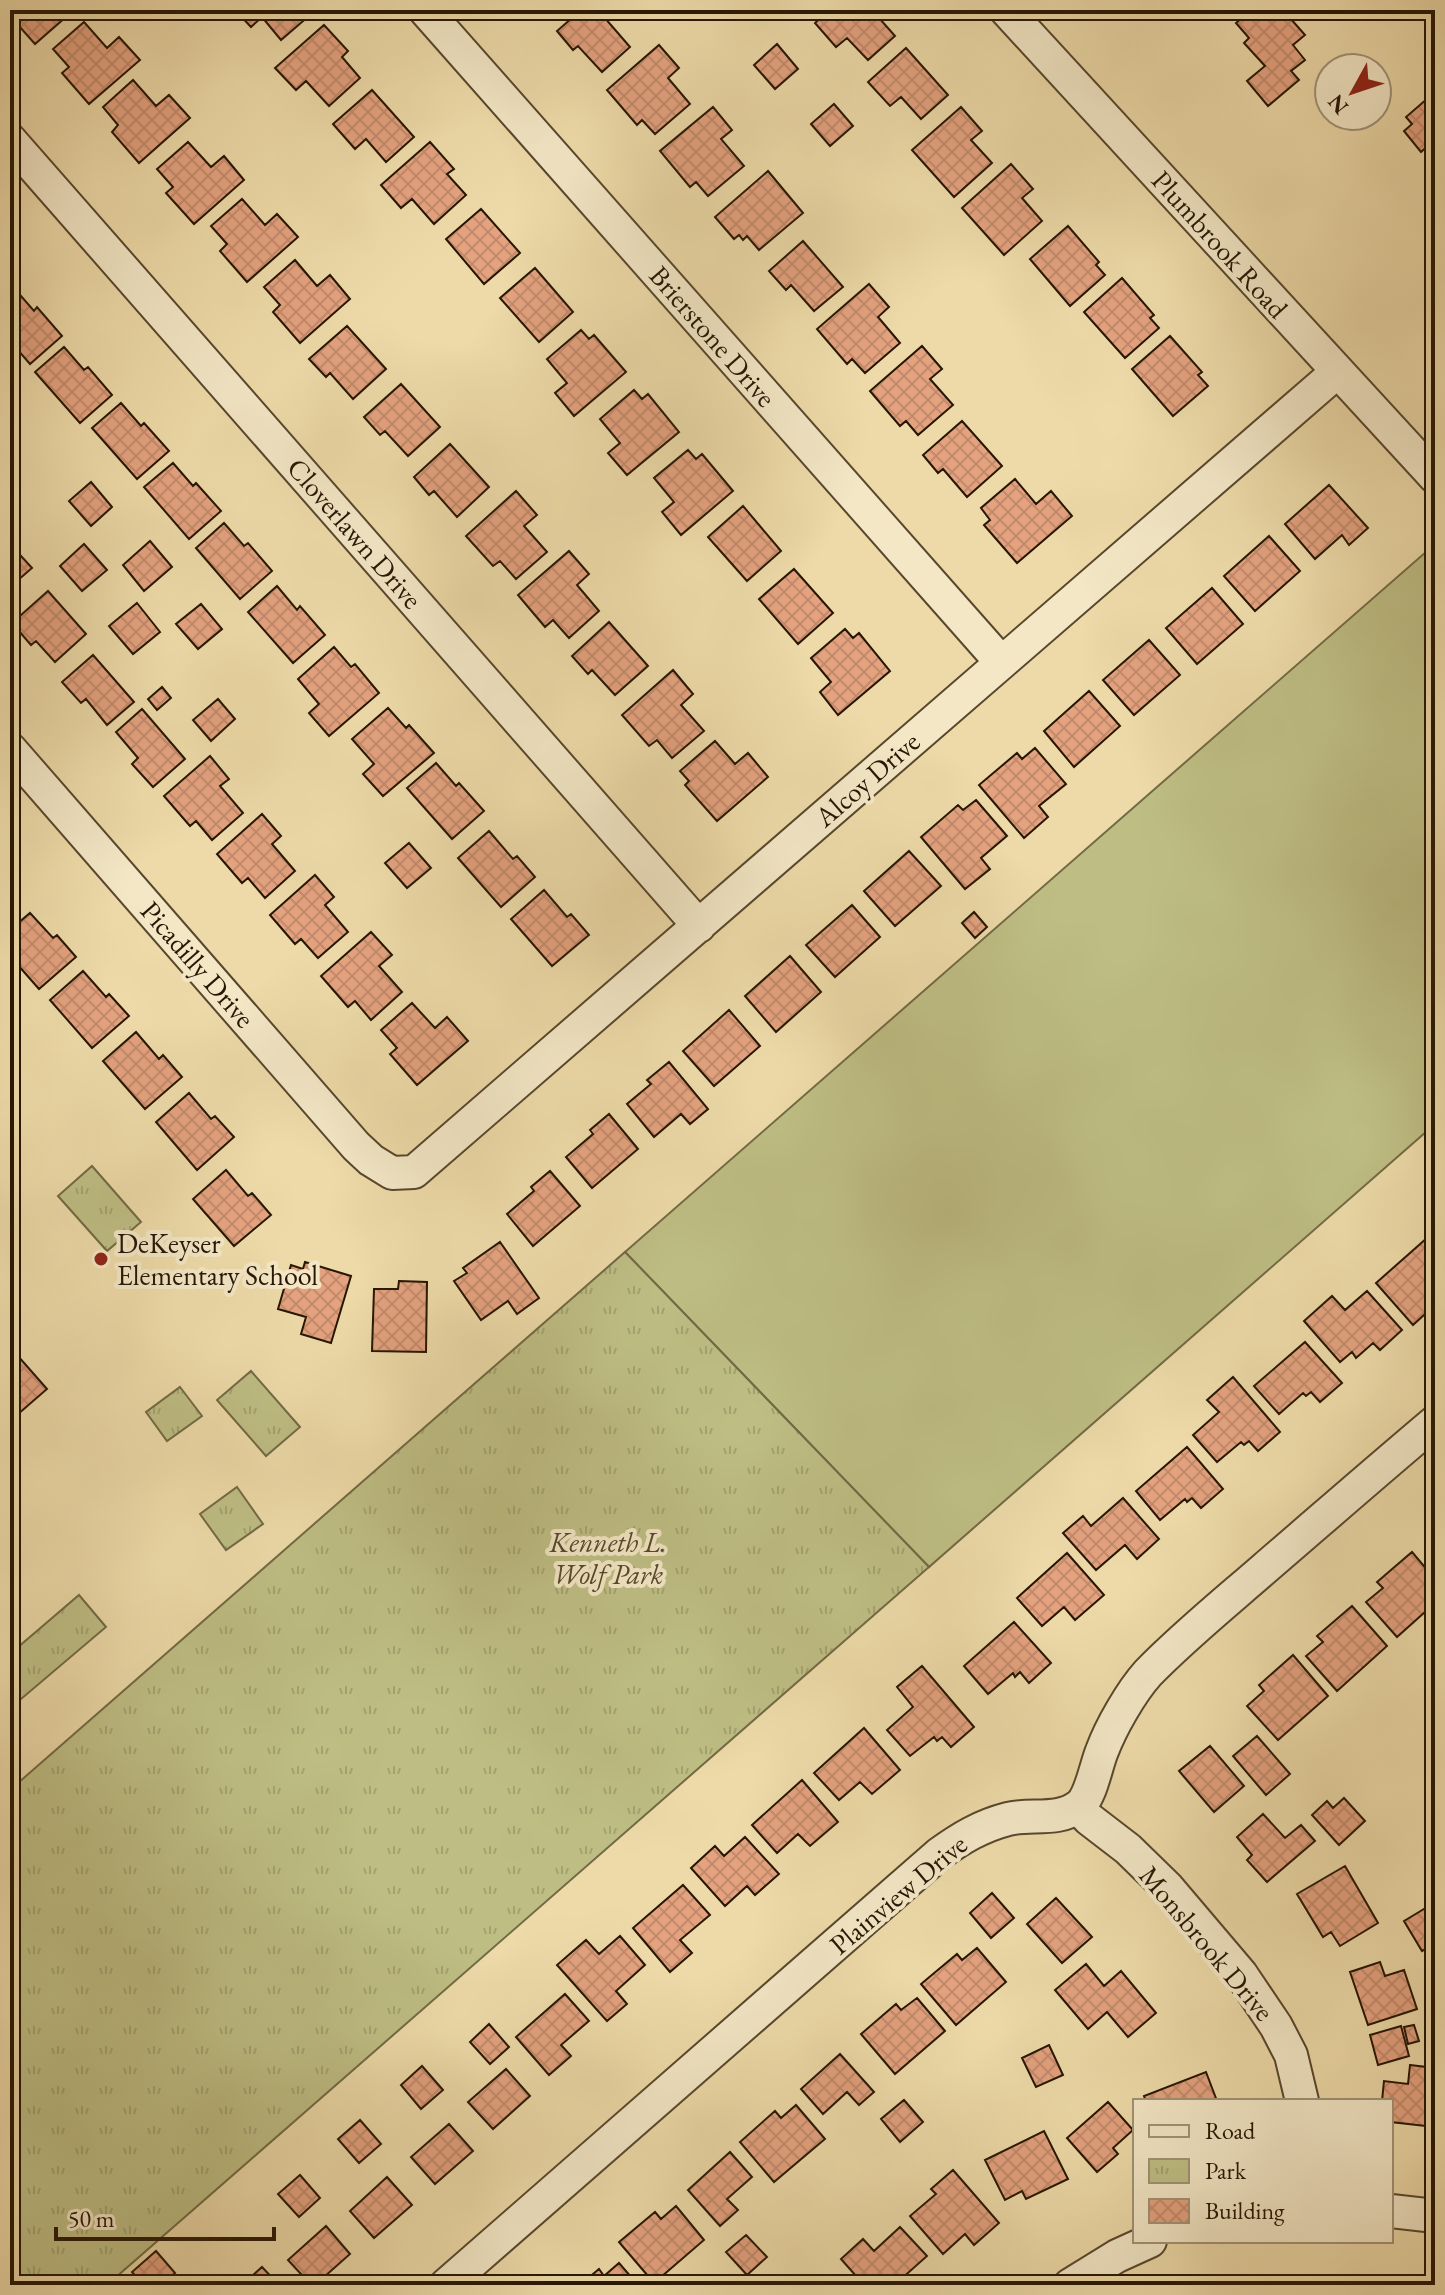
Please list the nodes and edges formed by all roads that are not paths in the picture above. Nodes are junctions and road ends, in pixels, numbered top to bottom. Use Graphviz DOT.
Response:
graph roads {
  1 [pos="425,10"];
  2 [pos="1006,10"];
  3 [pos="10,140"];
  4 [pos="1337,372"];
  5 [pos="1435,477"];
  6 [pos="1001,662"];
  7 [pos="10,749"];
  8 [pos="699,926"];
  9 [pos="392,1173"];
  10 [pos="1435,1422"];
  11 [pos="1078,1807"];
  12 [pos="1302,2099"];
  13 [pos="1393,2211"];
  14 [pos="1435,2216"];
  15 [pos="1146,2243"];
  16 [pos="446,2285"];
  17 [pos="1070,2285"];
  1 -- 6 [label="street, Brierstone Drive"];
  2 -- 4 [label="street, Plumbrook Road"];
  3 -- 8 [label="street, Cloverlawn Drive"];
  4 -- 5 [label="street, Plumbrook Road"];
  4 -- 6 [label="street, Alcoy Drive"];
  6 -- 8 [label="street, Alcoy Drive"];
  7 -- 9 [label="street, Picadilly Drive"];
  8 -- 9 [label="street, Alcoy Drive"];
  10 -- 11 [label="street"];
  11 -- 12 [label="street, Monsbrook Drive"];
  11 -- 16 [label="street, Plainview Drive"];
  13 -- 14 [label="street"];
  15 -- 17 [label="street"];
}
